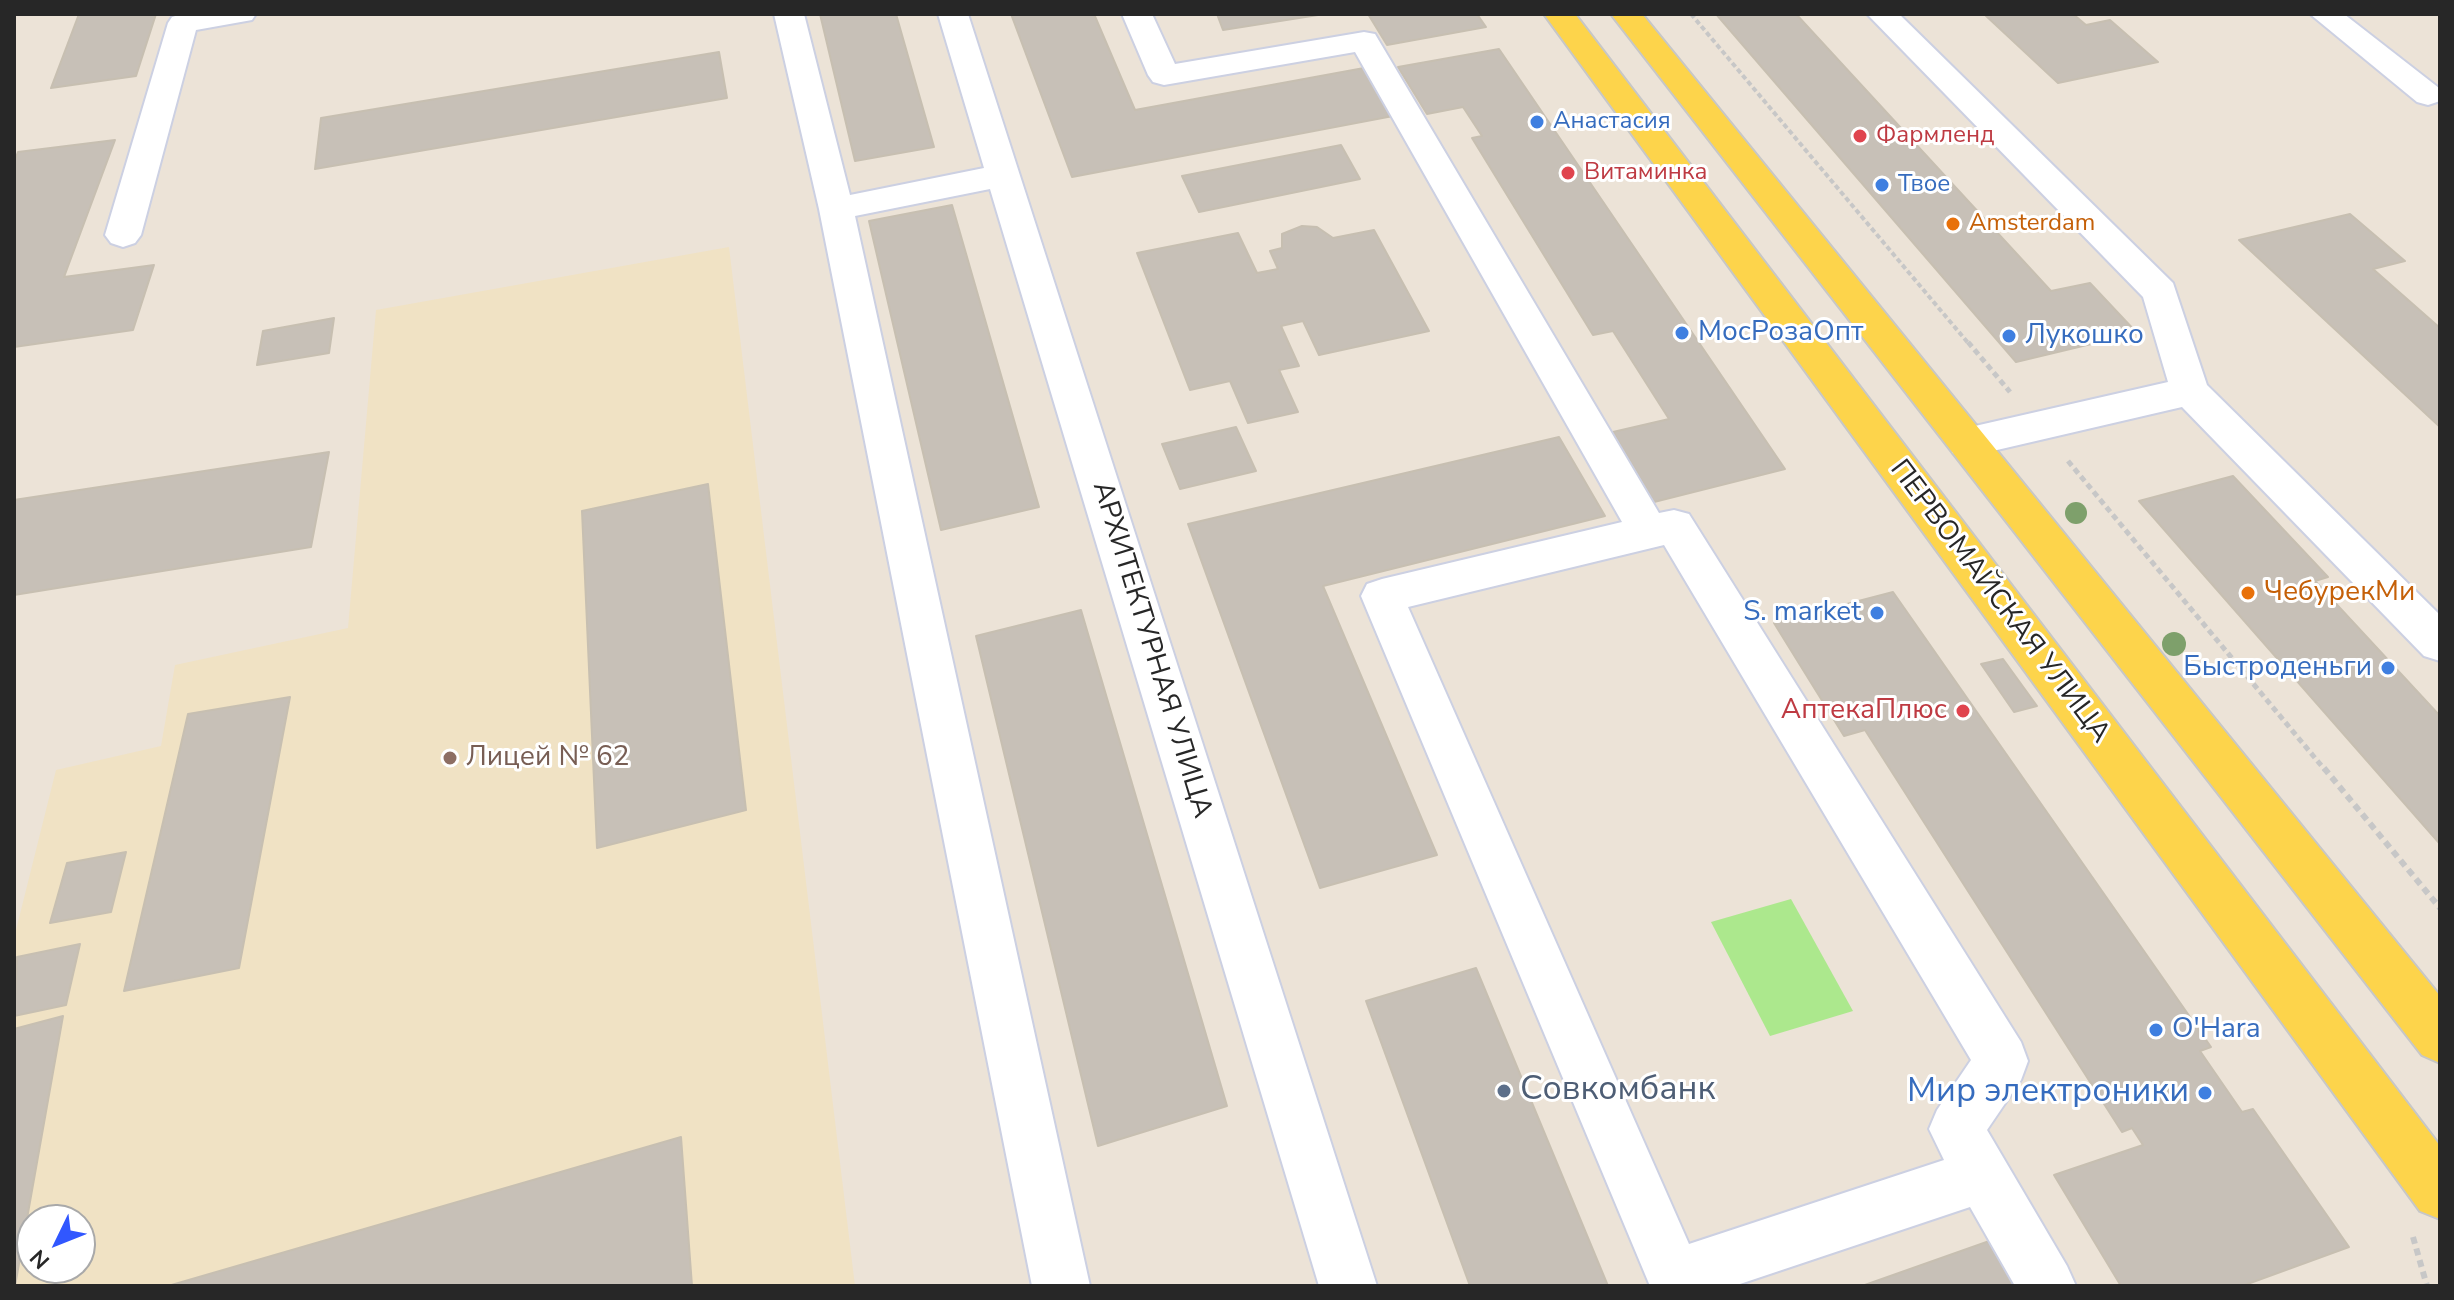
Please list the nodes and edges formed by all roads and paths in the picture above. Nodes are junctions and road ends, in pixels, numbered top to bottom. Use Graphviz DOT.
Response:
graph roads {
  1 [pos="241,14"];
  2 [pos="789,14"];
  3 [pos="953,14"];
  4 [pos="1137,14"];
  5 [pos="1559,14"];
  6 [pos="1626,14"];
  7 [pos="1882,14"];
  8 [pos="2325,14"];
  9 [pos="1357,27"];
  10 [pos="2436,97"];
  11 [pos="1003,175"];
  12 [pos="836,209"];
  13 [pos="123,235"];
  14 [pos="2190,391"];
  15 [pos="1967,442"];
  16 [pos="1649,532"];
  17 [pos="2440,643"];
  18 [pos="2440,1037"];
  19 [pos="1983,1175"];
  20 [pos="2440,1191"];
  21 [pos="1061,1286"];
  22 [pos="1348,1286"];
  23 [pos="2047,1286"];
  1 -- 13 [label="street"];
  2 -- 12 [label="street"];
  3 -- 11 [label="street, АРХИТЕКТУРНАЯ УЛИЦА"];
  4 -- 9 [label="street"];
  5 -- 20 [label="main road, ПЕРВОМАЙСКАЯ УЛИЦА"];
  6 -- 15 [label="main road"];
  7 -- 14 [label="street"];
  8 -- 10 [label="street"];
  9 -- 16 [label="street"];
  11 -- 12 [label="street"];
  11 -- 22 [label="street, АРХИТЕКТУРНАЯ УЛИЦА"];
  12 -- 21 [label="street"];
  14 -- 15 [label="street"];
  14 -- 17 [label="street"];
  15 -- 18 [label="main road"];
  16 -- 19 [label="street"];
  16 -- 19 [label="street"];
  19 -- 23 [label="street"];
}
